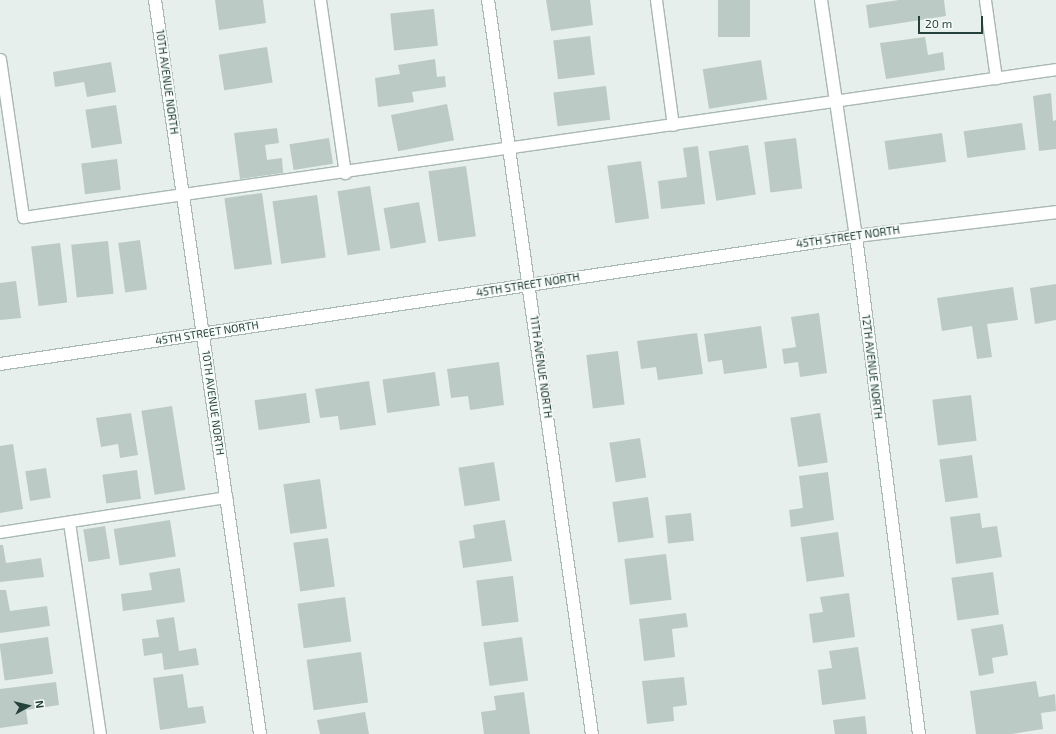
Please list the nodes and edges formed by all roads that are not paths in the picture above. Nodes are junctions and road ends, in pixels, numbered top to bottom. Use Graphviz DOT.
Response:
graph roads {
  1 [pos="155,0"];
  2 [pos="320,0"];
  3 [pos="488,0"];
  4 [pos="656,0"];
  5 [pos="821,0"];
  6 [pos="985,0"];
  7 [pos="0,59"];
  8 [pos="1056,69"];
  9 [pos="996,78"];
  10 [pos="836,102"];
  11 [pos="673,125"];
  12 [pos="510,149"];
  13 [pos="345,173"];
  14 [pos="183,196"];
  15 [pos="1056,212"];
  16 [pos="856,236"];
  17 [pos="529,284"];
  18 [pos="203,333"];
  19 [pos="0,364"];
  20 [pos="226,498"];
  21 [pos="69,522"];
  22 [pos="0,532"];
  23 [pos="100,734"];
  24 [pos="260,734"];
  25 [pos="592,734"];
  26 [pos="919,734"];
  1 -- 14 [label="street, 10TH AVENUE NORTH"];
  2 -- 13 [label="lane"];
  3 -- 12 [label="street, 11TH AVENUE NORTH"];
  4 -- 11 [label="lane"];
  5 -- 10 [label="street, 12TH AVENUE NORTH"];
  6 -- 9 [label="lane"];
  7 -- 14 [label="lane"];
  8 -- 9 [label="lane"];
  9 -- 10 [label="lane"];
  10 -- 11 [label="lane"];
  10 -- 16 [label="street, 12TH AVENUE NORTH"];
  11 -- 12 [label="lane"];
  12 -- 13 [label="lane"];
  12 -- 17 [label="street, 11TH AVENUE NORTH"];
  13 -- 14 [label="lane"];
  14 -- 18 [label="street, 10TH AVENUE NORTH"];
  15 -- 16 [label="street, 45TH STREET NORTH"];
  16 -- 17 [label="street, 45TH STREET NORTH"];
  16 -- 26 [label="street, 12TH AVENUE NORTH"];
  17 -- 18 [label="street, 45TH STREET NORTH"];
  17 -- 25 [label="street, 11TH AVENUE NORTH"];
  18 -- 19 [label="street, 45TH STREET NORTH"];
  18 -- 20 [label="street, 10TH AVENUE NORTH"];
  20 -- 21 [label="lane"];
  20 -- 24 [label="street, 10TH AVENUE NORTH"];
  21 -- 22 [label="lane"];
  21 -- 23 [label="lane"];
}
